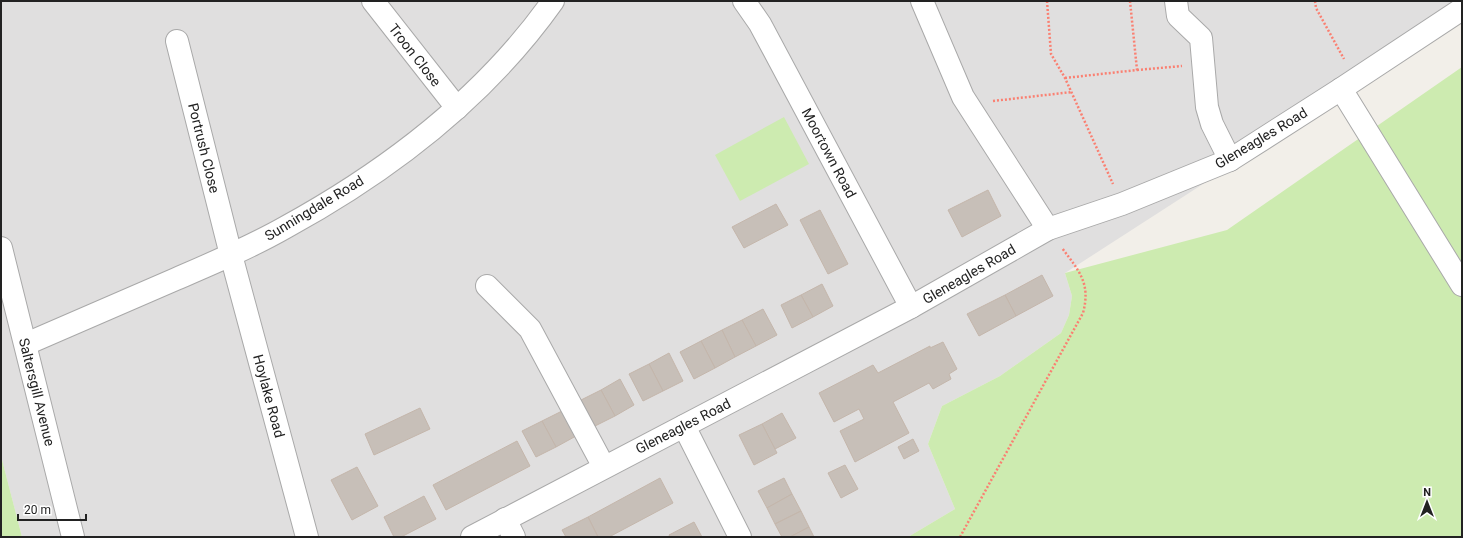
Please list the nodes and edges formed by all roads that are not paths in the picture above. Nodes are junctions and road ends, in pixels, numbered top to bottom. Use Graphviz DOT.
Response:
graph roads {
  1 [pos="373,1"];
  2 [pos="553,1"];
  3 [pos="744,1"];
  4 [pos="922,1"];
  5 [pos="1176,1"];
  6 [pos="1462,9"];
  7 [pos="177,41"];
  8 [pos="1348,85"];
  9 [pos="457,108"];
  10 [pos="1230,160"];
  11 [pos="1048,229"];
  12 [pos="1,248"];
  13 [pos="231,254"];
  14 [pos="1462,285"];
  15 [pos="487,286"];
  16 [pos="911,307"];
  17 [pos="26,344"];
  18 [pos="684,426"];
  19 [pos="604,467"];
  20 [pos="510,528"];
  21 [pos="73,537"];
  22 [pos="307,537"];
  23 [pos="472,537"];
  24 [pos="740,537"];
  1 -- 9 [label="street, Troon Close"];
  2 -- 9 [label="street, Sunningdale Road"];
  3 -- 16 [label="street, Moortown Road"];
  4 -- 11 [label="street"];
  5 -- 10 [label="street"];
  6 -- 8 [label="street, Gleneagles Road"];
  7 -- 13 [label="street, Portrush Close"];
  8 -- 10 [label="street, Gleneagles Road"];
  8 -- 14 [label="street"];
  9 -- 13 [label="street, Sunningdale Road"];
  10 -- 11 [label="street, Gleneagles Road"];
  11 -- 16 [label="street, Gleneagles Road"];
  12 -- 17 [label="street, Saltersgill Avenue"];
  13 -- 17 [label="street, Sunningdale Road"];
  13 -- 22 [label="street, Hoylake Road"];
  15 -- 19 [label="street"];
  16 -- 18 [label="street, Gleneagles Road"];
  17 -- 21 [label="street, Saltersgill Avenue"];
  18 -- 19 [label="street, Gleneagles Road"];
  18 -- 24 [label="street"];
  19 -- 20 [label="street, Gleneagles Road"];
  20 -- 23 [label="street, Gleneagles Road"];
}
